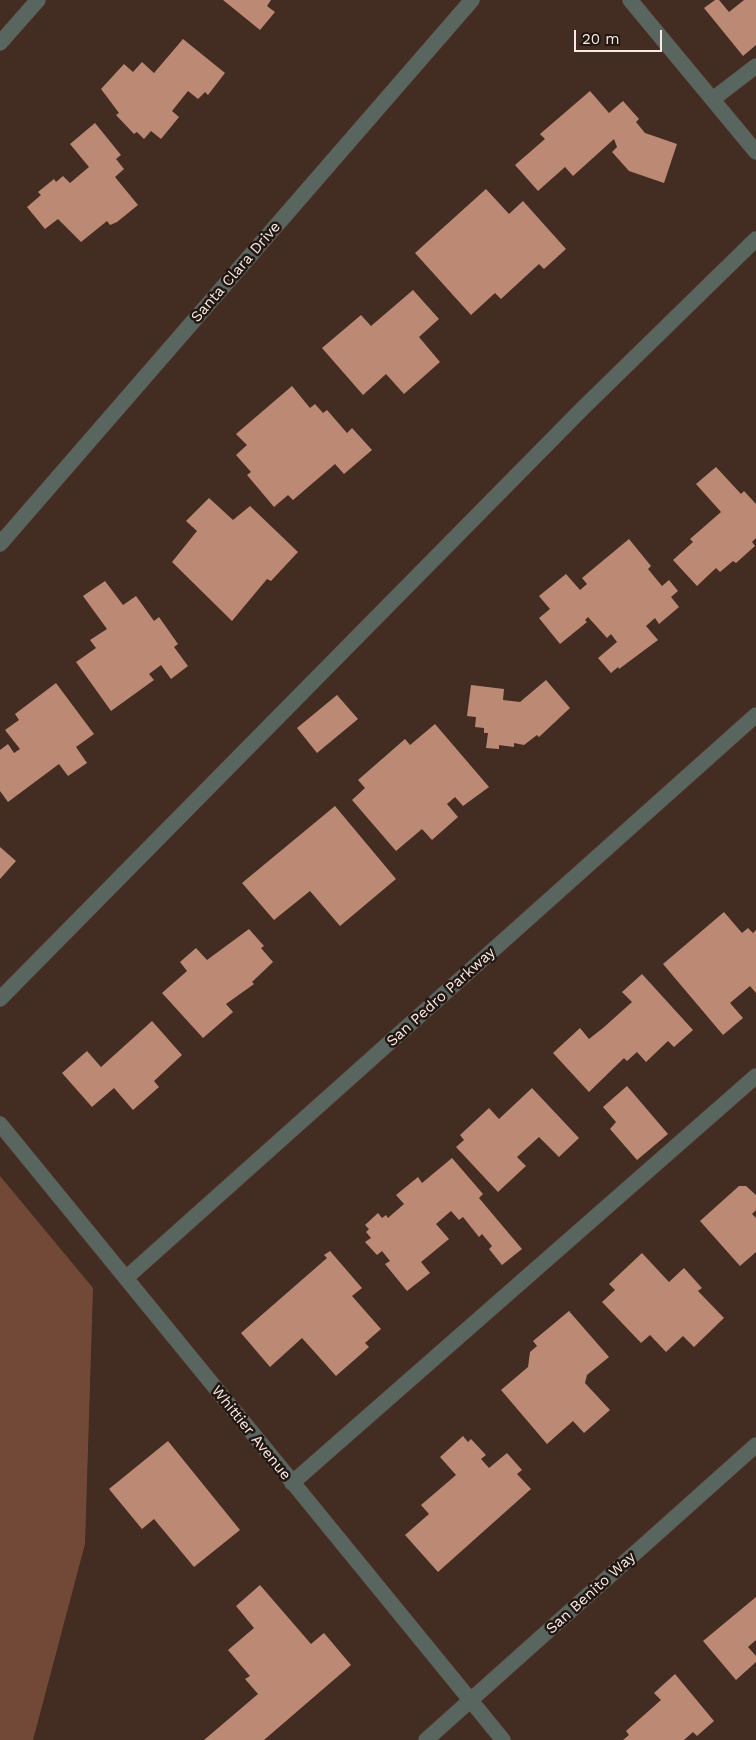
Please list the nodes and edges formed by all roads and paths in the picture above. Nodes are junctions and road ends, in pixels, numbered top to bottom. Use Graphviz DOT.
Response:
graph roads {
  1 [pos="38,0"];
  2 [pos="472,0"];
  3 [pos="630,0"];
  4 [pos="0,43"];
  5 [pos="756,66"];
  6 [pos="713,99"];
  7 [pos="756,152"];
  8 [pos="756,239"];
  9 [pos="0,544"];
  10 [pos="756,715"];
  11 [pos="0,999"];
  12 [pos="756,1076"];
  13 [pos="0,1124"];
  14 [pos="126,1278"];
  15 [pos="756,1445"];
  16 [pos="292,1483"];
  17 [pos="470,1700"];
  18 [pos="426,1740"];
  19 [pos="503,1740"];
  1 -- 4 [label="street"];
  2 -- 9 [label="street, Santa Clara Drive"];
  3 -- 6 [label="street"];
  5 -- 6 [label="street"];
  6 -- 7 [label="street"];
  8 -- 11 [label="street"];
  10 -- 14 [label="street, San Pedro Parkway"];
  12 -- 16 [label="street"];
  13 -- 14 [label="street, Whittier Avenue"];
  14 -- 16 [label="street, Whittier Avenue"];
  15 -- 17 [label="street, San Benito Way"];
  16 -- 17 [label="street, Whittier Avenue"];
  17 -- 18 [label="street, San Benito Way"];
  17 -- 19 [label="street, Whittier Avenue"];
}
